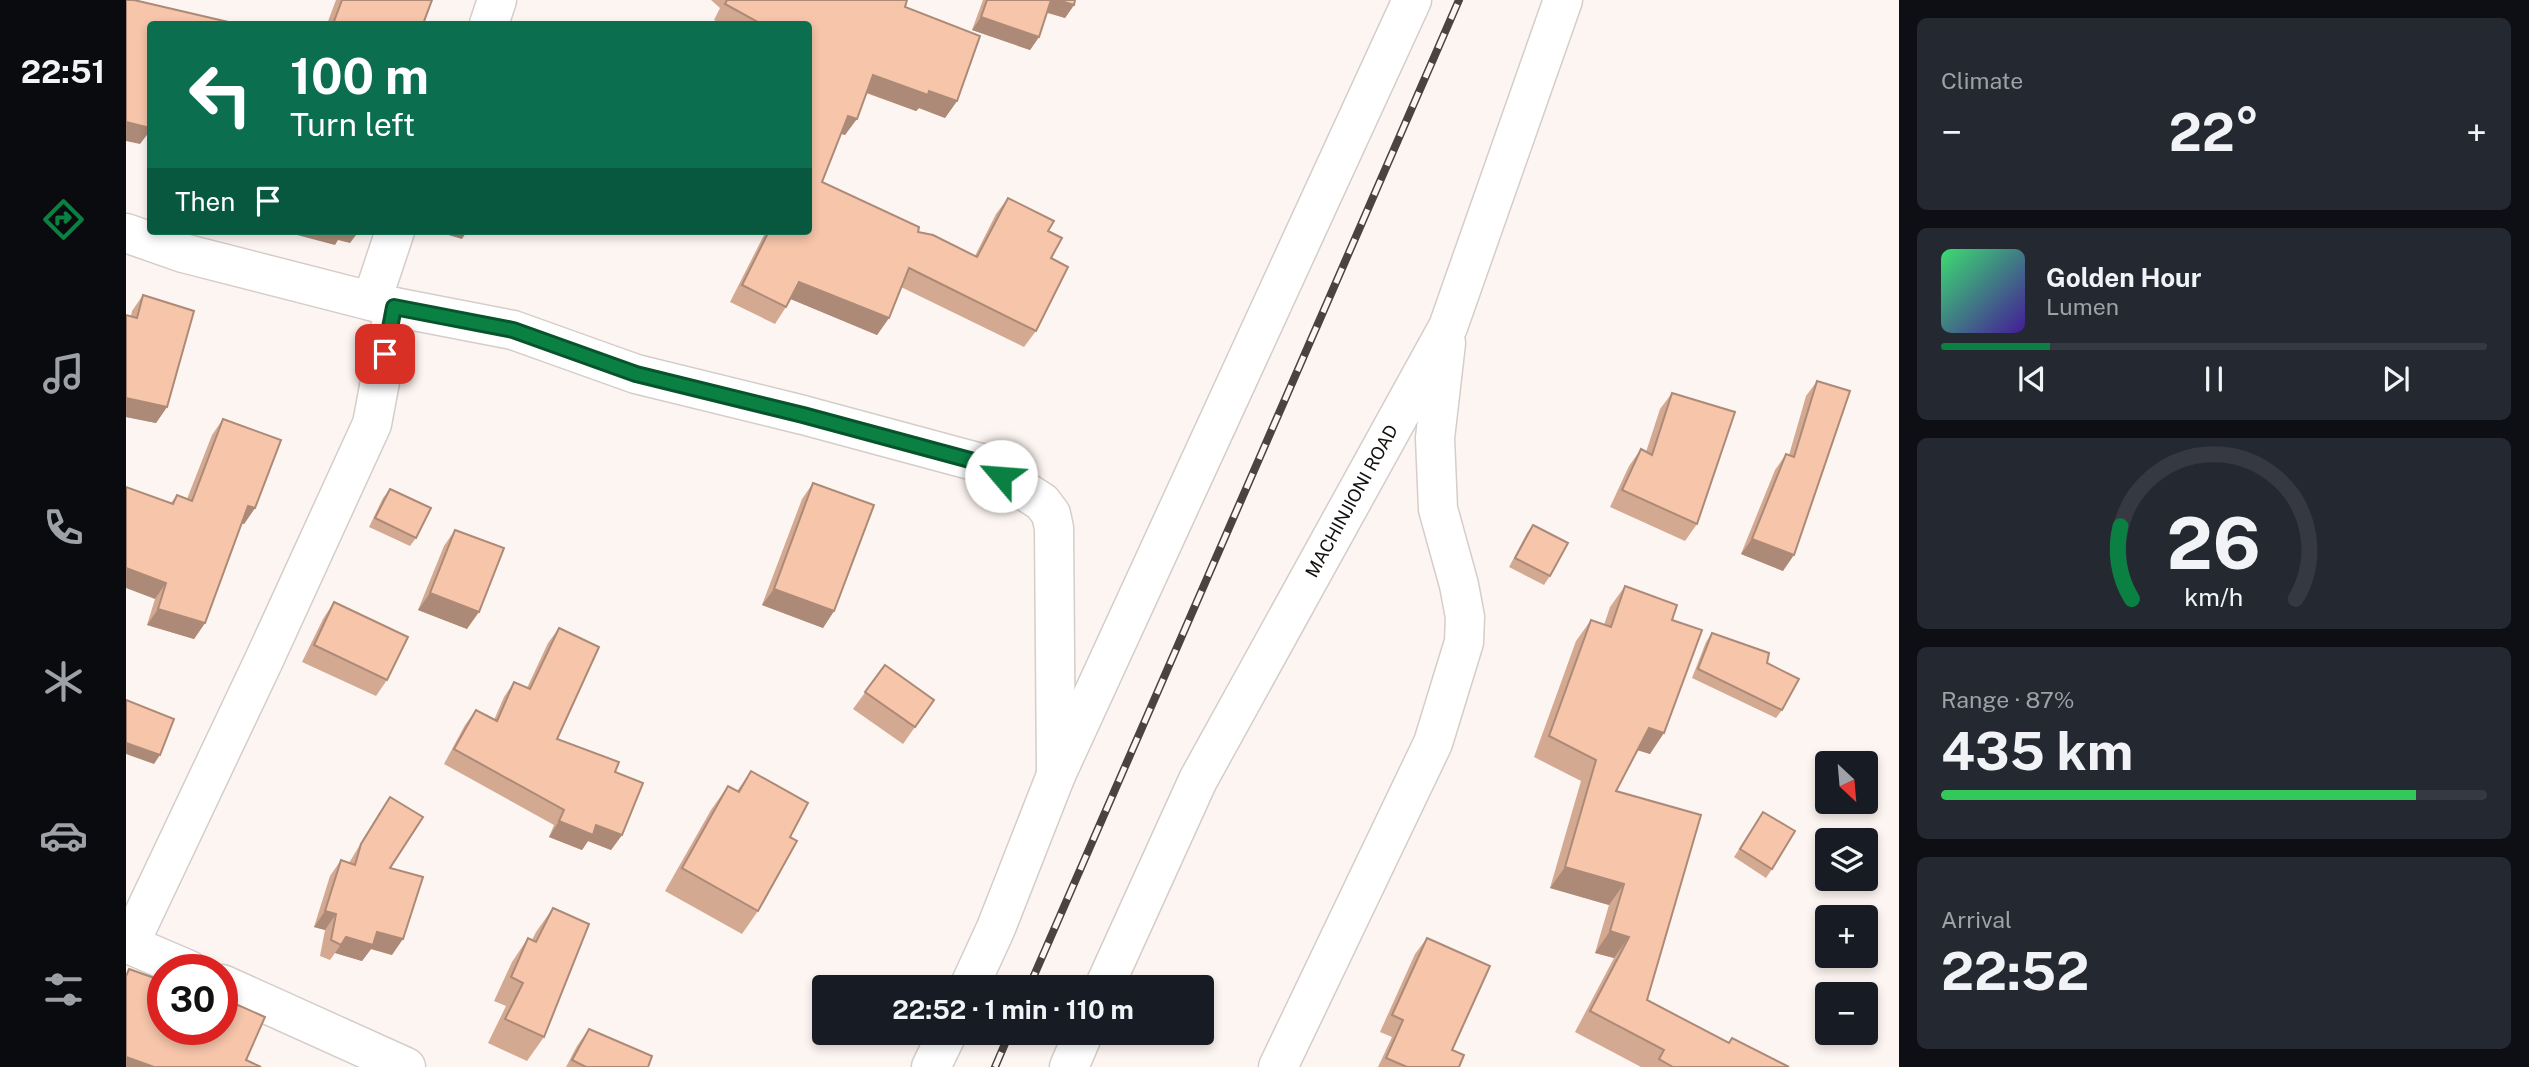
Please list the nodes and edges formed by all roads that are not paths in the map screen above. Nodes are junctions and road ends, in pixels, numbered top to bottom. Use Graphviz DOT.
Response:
graph roads {
  1 [pos="497,0"];
  2 [pos="1412,0"];
  3 [pos="1563,0"];
  4 [pos="490,21"];
  5 [pos="126,233"];
  6 [pos="394,235"];
  7 [pos="383,304"];
  8 [pos="1448,327"];
  9 [pos="1055,775"];
  10 [pos="128,944"];
  11 [pos="151,954"];
  12 [pos="974,975"];
  13 [pos="1110,975"];
  14 [pos="238,991"];
  15 [pos="942,1045"];
  16 [pos="1078,1045"];
  17 [pos="407,1067"];
  18 [pos="931,1067"];
  19 [pos="1069,1067"];
  20 [pos="1278,1067"];
  1 -- 4 [label="street"];
  2 -- 9 [label="street"];
  3 -- 8 [label="street, MACHINJIONI ROAD"];
  5 -- 7 [label="street"];
  6 -- 7 [label="street"];
  7 -- 9 [label="street"];
  7 -- 10 [label="street"];
  8 -- 13 [label="street, MACHINJIONI ROAD"];
  8 -- 20 [label="street"];
  9 -- 12 [label="street"];
  10 -- 11 [label="street"];
  14 -- 17 [label="street"];
  15 -- 18 [label="street"];
  16 -- 19 [label="street"];
}
